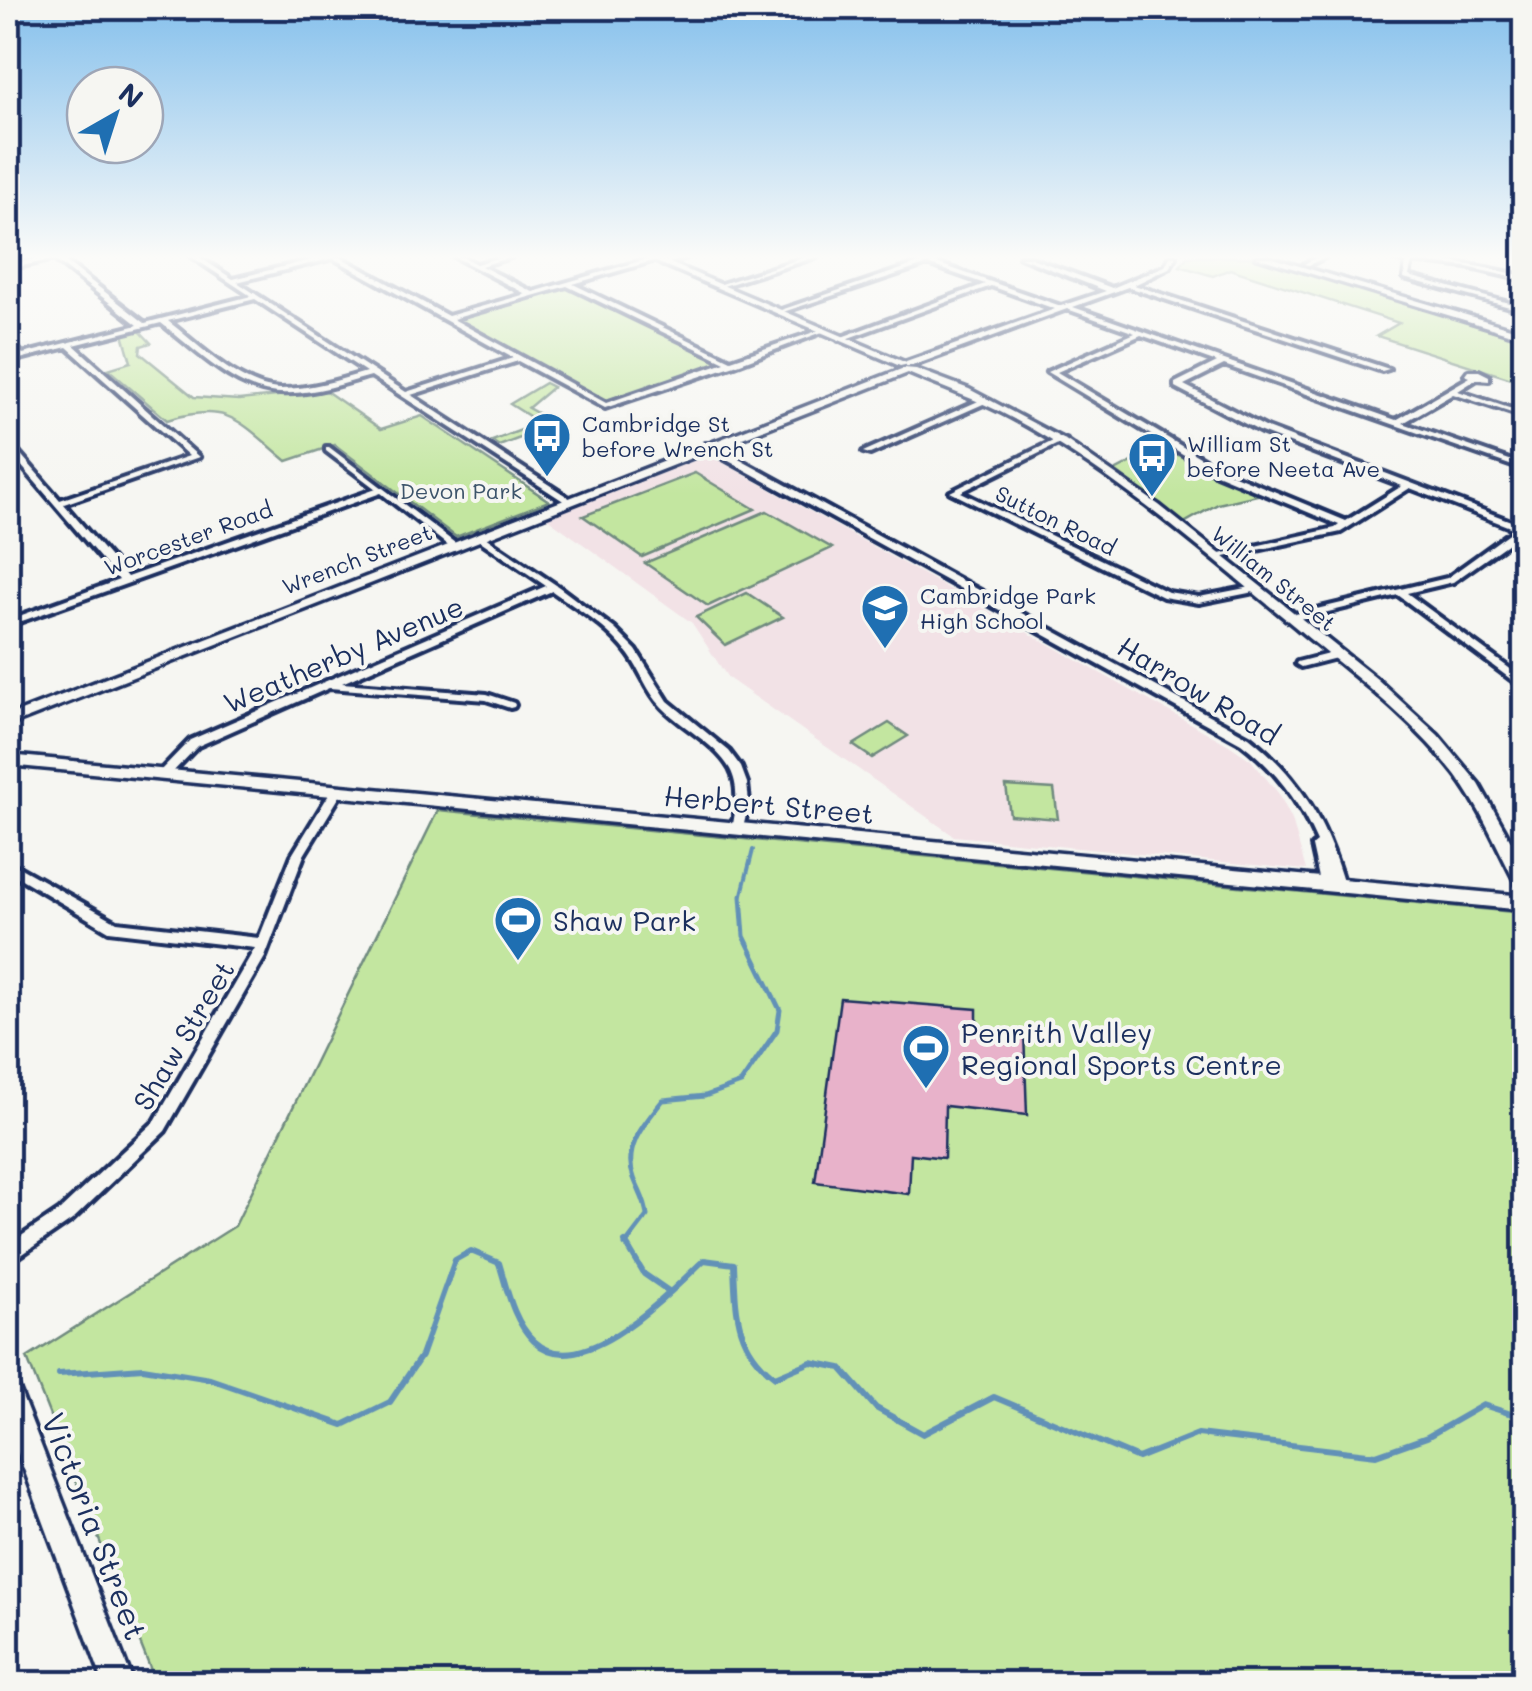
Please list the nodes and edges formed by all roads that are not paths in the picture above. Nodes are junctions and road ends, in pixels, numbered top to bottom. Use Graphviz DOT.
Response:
graph roads {
  1 [pos="105,336"];
  2 [pos="183,336"];
  3 [pos="315,336"];
  4 [pos="475,336"];
  5 [pos="675,336"];
  6 [pos="808,336"];
  7 [pos="834,336"];
  8 [pos="849,336"];
  9 [pos="987,336"];
  10 [pos="1133,336"];
  11 [pos="1148,336"];
  12 [pos="1282,336"];
  13 [pos="841,339"];
  14 [pos="8,342"];
  15 [pos="69,345"];
  16 [pos="22,356"];
  17 [pos="517,359"];
  18 [pos="8,360"];
  19 [pos="1224,362"];
  20 [pos="732,363"];
  21 [pos="908,367"];
  22 [pos="1385,370"];
  23 [pos="372,373"];
  24 [pos="1474,378"];
  25 [pos="1452,392"];
  26 [pos="406,394"];
  27 [pos="986,400"];
  28 [pos="1524,415"];
  29 [pos="1397,424"];
  30 [pos="1062,440"];
  31 [pos="8,445"];
  32 [pos="708,446"];
  33 [pos="329,449"];
  34 [pos="867,452"];
  35 [pos="1524,468"];
  36 [pos="1408,485"];
  37 [pos="382,490"];
  38 [pos="568,501"];
  39 [pos="59,503"];
  40 [pos="1347,525"];
  41 [pos="1523,529"];
  42 [pos="479,536"];
  43 [pos="454,546"];
  44 [pos="1218,557"];
  45 [pos="125,581"];
  46 [pos="550,588"];
  47 [pos="1256,589"];
  48 [pos="1401,593"];
  49 [pos="1292,618"];
  50 [pos="8,623"];
  51 [pos="1336,655"];
  52 [pos="1301,664"];
  53 [pos="1524,684"];
  54 [pos="328,685"];
  55 [pos="510,705"];
  56 [pos="8,721"];
  57 [pos="8,760"];
  58 [pos="164,775"];
  59 [pos="336,792"];
  60 [pos="738,829"];
  61 [pos="8,864"];
  62 [pos="1524,882"];
  63 [pos="1332,885"];
  64 [pos="1524,903"];
  65 [pos="264,944"];
  66 [pos="8,1254"];
  67 [pos="8,1394"];
  68 [pos="119,1684"];
  1 -- 15 [label="street"];
  2 -- 23 [label="street"];
  3 -- 23 [label="street"];
  4 -- 17 [label="street"];
  5 -- 20 [label="street"];
  6 -- 20 [label="street"];
  7 -- 13 [label="street, William Street"];
  8 -- 13 [label="street"];
  9 -- 21 [label="street, Wrench Street"];
  10 -- 40 [label="street"];
  11 -- 19 [label="street"];
  12 -- 22 [label="street"];
  13 -- 21 [label="street, William Street"];
  14 -- 16 [label="street"];
  15 -- 16 [label="street"];
  15 -- 39 [label="street"];
  16 -- 18 [label="street"];
  17 -- 20 [label="street"];
  17 -- 26 [label="street"];
  19 -- 29 [label="street"];
  19 -- 36 [label="street"];
  21 -- 27 [label="street, William Street"];
  21 -- 32 [label="street, Wrench Street"];
  23 -- 26 [label="street"];
  24 -- 25 [label="street"];
  25 -- 28 [label="street"];
  25 -- 29 [label="street"];
  26 -- 38 [label="street"];
  27 -- 30 [label="street, William Street"];
  27 -- 34 [label="street"];
  29 -- 35 [label="street"];
  30 -- 44 [label="street, William Street"];
  30 -- 47 [label="street, Sutton Road"];
  31 -- 39 [label="street"];
  32 -- 38 [label="street, Wrench Street"];
  32 -- 63 [label="street, Harrow Road"];
  33 -- 37 [label="street"];
  36 -- 40 [label="street"];
  36 -- 41 [label="street"];
  37 -- 43 [label="street"];
  37 -- 45 [label="street, Worcester Road"];
  38 -- 42 [label="street, Wrench Street"];
  39 -- 45 [label="street"];
  40 -- 44 [label="street"];
  41 -- 48 [label="street"];
  42 -- 43 [label="street, Wrench Street"];
  42 -- 46 [label="street"];
  43 -- 56 [label="street, Wrench Street"];
  44 -- 47 [label="street, William Street"];
  45 -- 50 [label="street, Worcester Road"];
  46 -- 54 [label="street, Weatherby Avenue"];
  46 -- 60 [label="street"];
  47 -- 49 [label="street, William Street"];
  48 -- 49 [label="street"];
  48 -- 53 [label="street"];
  49 -- 51 [label="street, William Street"];
  51 -- 52 [label="street"];
  51 -- 62 [label="street, William Street"];
  54 -- 55 [label="street"];
  54 -- 58 [label="street, Weatherby Avenue"];
  57 -- 58 [label="street, Herbert Street"];
  58 -- 59 [label="street, Herbert Street"];
  59 -- 60 [label="street, Herbert Street"];
  59 -- 65 [label="street, Shaw Street"];
  60 -- 63 [label="street, Herbert Street"];
  61 -- 65 [label="street"];
  63 -- 64 [label="street, Herbert Street"];
  65 -- 66 [label="street, Shaw Street"];
  67 -- 68 [label="street, Victoria Street"];
}
